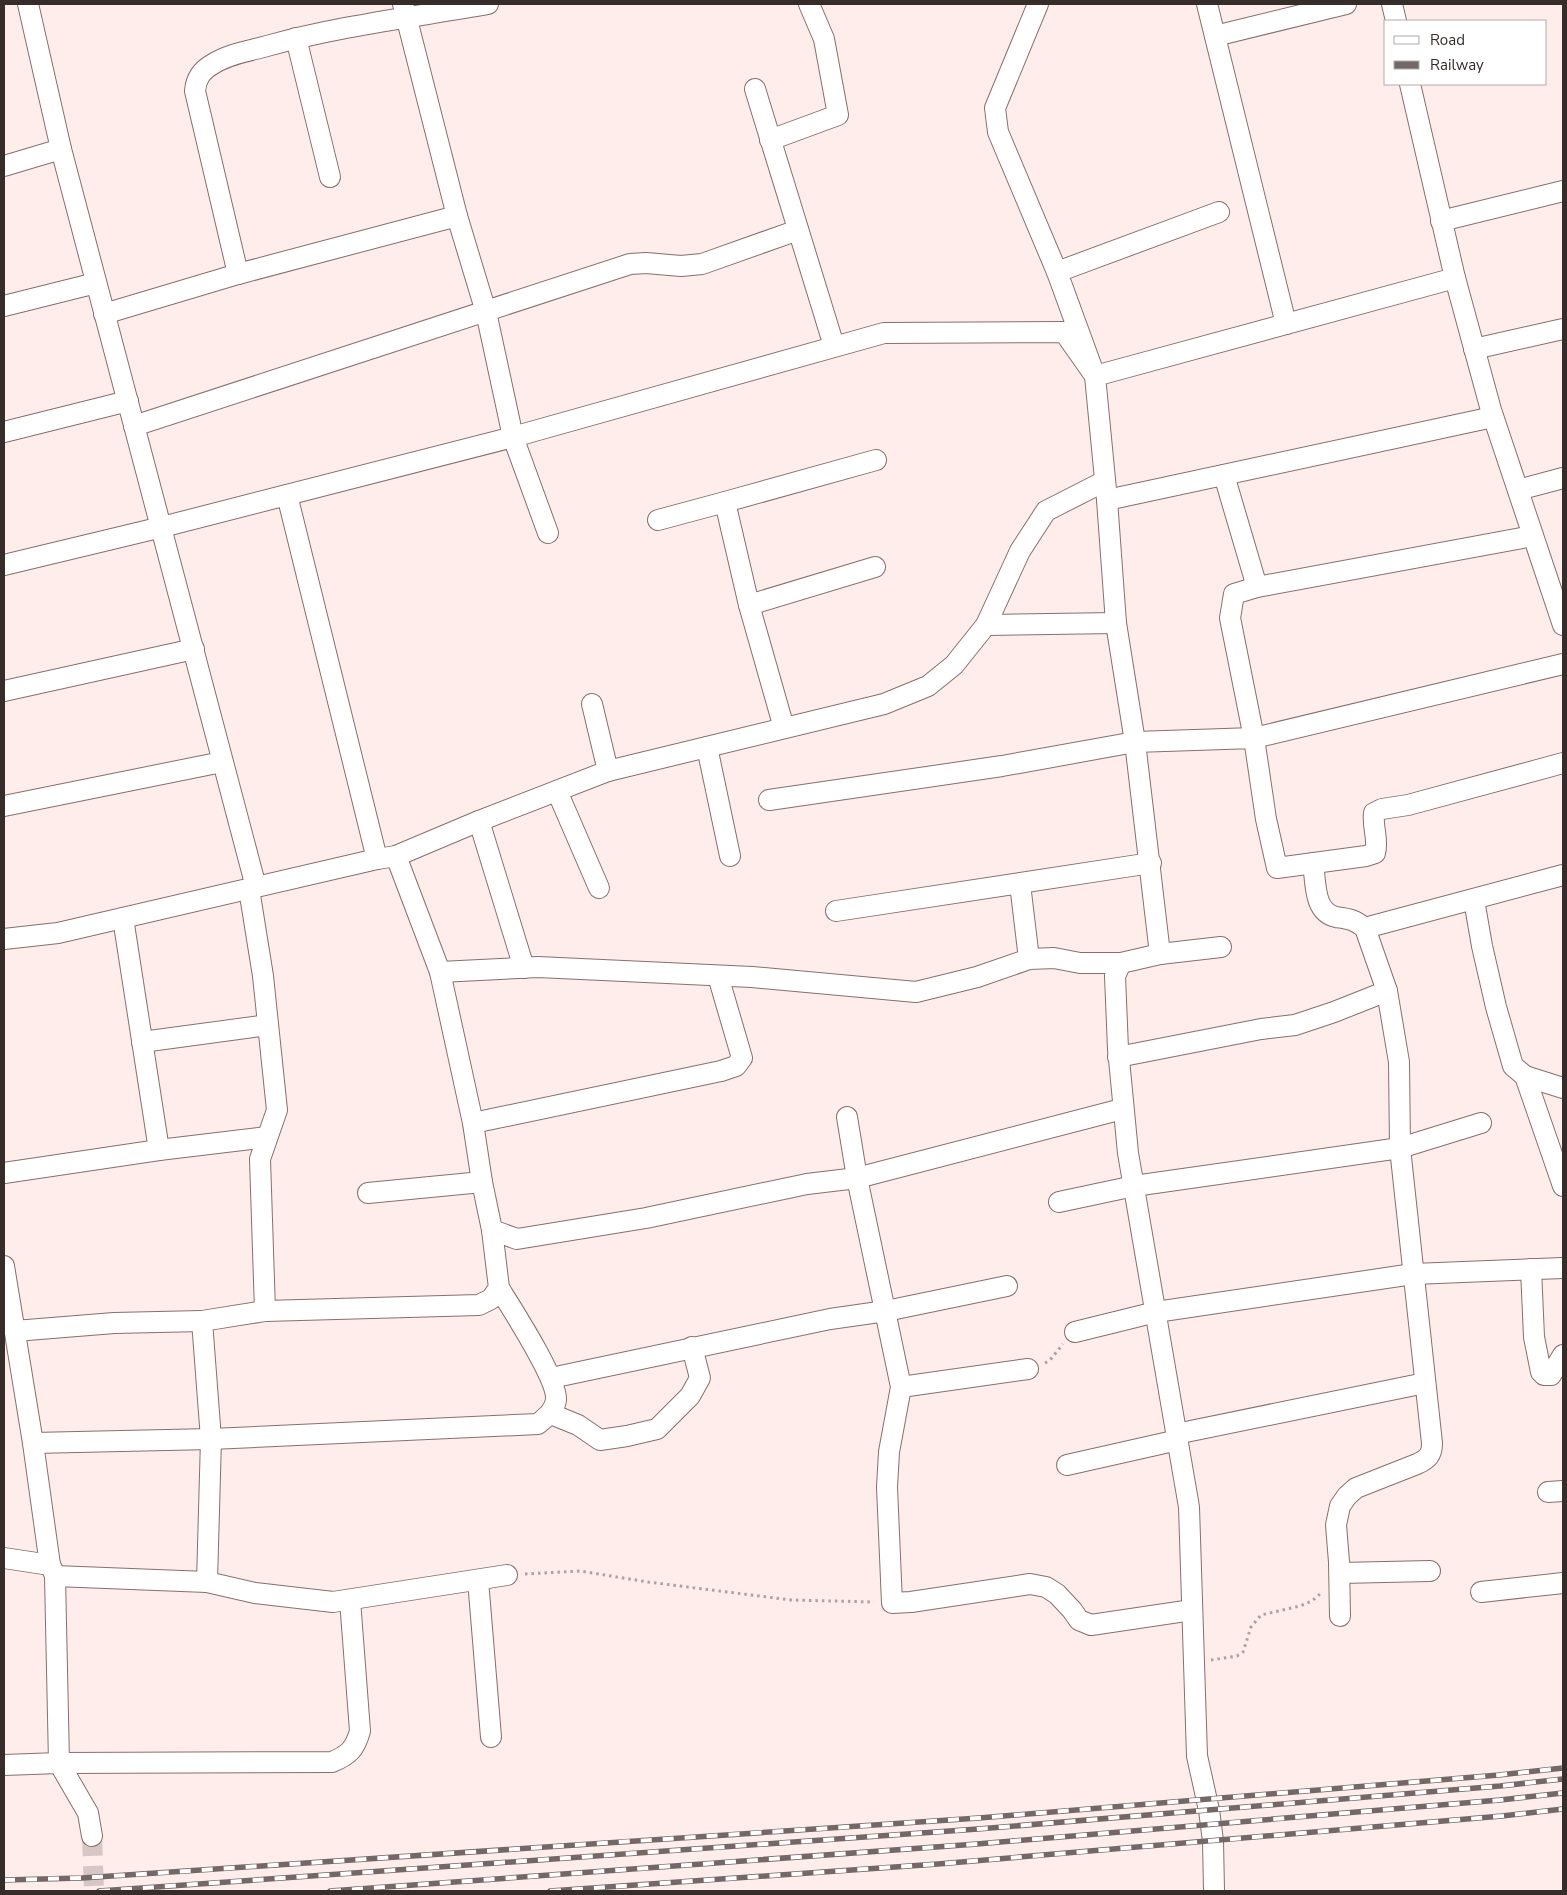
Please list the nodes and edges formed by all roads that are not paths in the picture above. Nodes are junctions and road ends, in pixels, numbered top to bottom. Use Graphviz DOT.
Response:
graph roads {
  1 [pos="28,4"];
  2 [pos="488,4"];
  3 [pos="810,4"];
  4 [pos="1038,4"];
  5 [pos="1207,4"];
  6 [pos="1346,4"];
  7 [pos="1392,4"];
  8 [pos="404,11"];
  9 [pos="1396,20"];
  10 [pos="1215,36"];
  11 [pos="296,38"];
  12 [pos="1410,85"];
  13 [pos="755,89"];
  14 [pos="770,140"];
  15 [pos="61,149"];
  16 [pos="4,166"];
  17 [pos="330,177"];
  18 [pos="1563,191"];
  19 [pos="1219,212"];
  20 [pos="457,216"];
  21 [pos="1441,221"];
  22 [pos="798,230"];
  23 [pos="1057,272"];
  24 [pos="238,274"];
  25 [pos="1455,278"];
  26 [pos="96,283"];
  27 [pos="4,306"];
  28 [pos="486,312"];
  29 [pos="104,314"];
  30 [pos="1286,324"];
  31 [pos="1563,329"];
  32 [pos="834,346"];
  33 [pos="1474,349"];
  34 [pos="1095,376"];
  35 [pos="128,401"];
  36 [pos="1493,417"];
  37 [pos="134,426"];
  38 [pos="4,432"];
  39 [pos="513,437"];
  40 [pos="876,460"];
  41 [pos="1224,475"];
  42 [pos="1563,478"];
  43 [pos="1518,490"];
  44 [pos="1106,491"];
  45 [pos="287,495"];
  46 [pos="725,502"];
  47 [pos="658,520"];
  48 [pos="162,527"];
  49 [pos="548,533"];
  50 [pos="1533,536"];
  51 [pos="4,564"];
  52 [pos="875,567"];
  53 [pos="1257,587"];
  54 [pos="1559,597"];
  55 [pos="750,604"];
  56 [pos="1116,623"];
  57 [pos="1563,624"];
  58 [pos="986,625"];
  59 [pos="194,650"];
  60 [pos="1563,664"];
  61 [pos="4,691"];
  62 [pos="592,704"];
  63 [pos="784,728"];
  64 [pos="1254,738"];
  65 [pos="1135,742"];
  66 [pos="706,747"];
  67 [pos="222,762"];
  68 [pos="1563,763"];
  69 [pos="608,771"];
  70 [pos="557,792"];
  71 [pos="769,800"];
  72 [pos="4,806"];
  73 [pos="479,821"];
  74 [pos="730,856"];
  75 [pos="387,857"];
  76 [pos="1151,863"];
  77 [pos="1313,863"];
  78 [pos="1563,875"];
  79 [pos="1020,884"];
  80 [pos="253,888"];
  81 [pos="599,888"];
  82 [pos="1474,900"];
  83 [pos="836,911"];
  84 [pos="123,918"];
  85 [pos="1364,928"];
  86 [pos="4,939"];
  87 [pos="1221,947"];
  88 [pos="1160,954"];
  89 [pos="1029,959"];
  90 [pos="1121,963"];
  91 [pos="524,968"];
  92 [pos="440,972"];
  93 [pos="718,976"];
  94 [pos="1386,991"];
  95 [pos="268,1025"];
  96 [pos="142,1042"];
  97 [pos="1118,1058"];
  98 [pos="1524,1076"];
  99 [pos="1563,1088"];
  100 [pos="1122,1108"];
  101 [pos="848,1117"];
  102 [pos="1481,1123"];
  103 [pos="473,1124"];
  104 [pos="268,1137"];
  105 [pos="1400,1148"];
  106 [pos="159,1150"];
  107 [pos="4,1172"];
  108 [pos="857,1178"];
  109 [pos="482,1182"];
  110 [pos="1134,1186"];
  111 [pos="1563,1186"];
  112 [pos="368,1194"];
  113 [pos="1059,1202"];
  114 [pos="492,1230"];
  115 [pos="4,1266"];
  116 [pos="1563,1268"];
  117 [pos="1531,1269"];
  118 [pos="1413,1274"];
  119 [pos="1007,1286"];
  120 [pos="500,1288"];
  121 [pos="265,1311"];
  122 [pos="886,1311"];
  123 [pos="1156,1312"];
  124 [pos="202,1321"];
  125 [pos="15,1332"];
  126 [pos="1075,1332"];
  127 [pos="692,1347"];
  128 [pos="1563,1355"];
  129 [pos="1028,1369"];
  130 [pos="551,1378"];
  131 [pos="1425,1383"];
  132 [pos="901,1387"];
  133 [pos="551,1414"];
  134 [pos="1177,1437"];
  135 [pos="211,1439"];
  136 [pos="33,1443"];
  137 [pos="1068,1465"];
  138 [pos="4,1558"];
  139 [pos="53,1571"];
  140 [pos="1430,1571"];
  141 [pos="507,1575"];
  142 [pos="1340,1575"];
  143 [pos="478,1580"];
  144 [pos="207,1582"];
  145 [pos="1563,1583"];
  146 [pos="1481,1592"];
  147 [pos="350,1600"];
  148 [pos="1192,1610"];
  149 [pos="1340,1616"];
  150 [pos="491,1737"];
  151 [pos="59,1763"];
  152 [pos="4,1765"];
  153 [pos="92,1836"];
  154 [pos="1214,1891"];
  1 -- 15 [label="street"];
  2 -- 8 [label="street"];
  3 -- 14 [label="street"];
  4 -- 23 [label="street"];
  5 -- 10 [label="street"];
  6 -- 10 [label="street"];
  7 -- 9 [label="street"];
  8 -- 11 [label="street"];
  8 -- 20 [label="street"];
  10 -- 30 [label="street"];
  11 -- 17 [label="street"];
  11 -- 24 [label="street"];
  12 -- 21 [label="street"];
  13 -- 14 [label="street"];
  14 -- 22 [label="street"];
  15 -- 16 [label="street"];
  15 -- 26 [label="street"];
  18 -- 21 [label="street"];
  19 -- 23 [label="street"];
  20 -- 24 [label="street"];
  20 -- 28 [label="street"];
  21 -- 25 [label="street"];
  22 -- 28 [label="street"];
  22 -- 32 [label="street"];
  23 -- 34 [label="street"];
  24 -- 29 [label="street"];
  25 -- 30 [label="street"];
  25 -- 33 [label="street"];
  26 -- 27 [label="street"];
  26 -- 29 [label="street"];
  28 -- 37 [label="street"];
  28 -- 39 [label="street"];
  29 -- 35 [label="street"];
  30 -- 34 [label="street"];
  31 -- 33 [label="street"];
  32 -- 34 [label="street"];
  32 -- 39 [label="street"];
  33 -- 36 [label="street"];
  34 -- 44 [label="street"];
  35 -- 37 [label="street"];
  35 -- 38 [label="street"];
  36 -- 41 [label="street"];
  36 -- 43 [label="street"];
  37 -- 48 [label="street"];
  39 -- 45 [label="street"];
  39 -- 49 [label="street"];
  40 -- 46 [label="street"];
  41 -- 44 [label="street"];
  41 -- 53 [label="street"];
  42 -- 43 [label="street"];
  43 -- 50 [label="street"];
  44 -- 56 [label="street"];
  44 -- 58 [label="street"];
  45 -- 48 [label="street"];
  45 -- 75 [label="street"];
  46 -- 47 [label="street"];
  46 -- 55 [label="street"];
  48 -- 51 [label="street"];
  48 -- 59 [label="street"];
  50 -- 53 [label="street"];
  50 -- 54 [label="street"];
  52 -- 55 [label="street"];
  53 -- 64 [label="street"];
  54 -- 57 [label="street"];
  55 -- 63 [label="street"];
  56 -- 58 [label="street"];
  56 -- 65 [label="street"];
  58 -- 63 [label="street"];
  59 -- 61 [label="street"];
  59 -- 67 [label="street"];
  60 -- 64 [label="street"];
  62 -- 69 [label="street"];
  63 -- 66 [label="street"];
  64 -- 65 [label="street"];
  64 -- 77 [label="street"];
  65 -- 71 [label="street"];
  65 -- 76 [label="street"];
  66 -- 69 [label="street"];
  66 -- 74 [label="street"];
  67 -- 72 [label="street"];
  67 -- 80 [label="street"];
  68 -- 77 [label="street"];
  69 -- 70 [label="street"];
  70 -- 73 [label="street"];
  70 -- 81 [label="street"];
  73 -- 75 [label="street"];
  73 -- 91 [label="street"];
  75 -- 80 [label="street"];
  75 -- 92 [label="street"];
  76 -- 79 [label="street"];
  76 -- 88 [label="street"];
  77 -- 85 [label="street"];
  78 -- 82 [label="street"];
  79 -- 83 [label="street"];
  79 -- 89 [label="street"];
  80 -- 84 [label="street"];
  80 -- 95 [label="street"];
  82 -- 85 [label="street"];
  82 -- 98 [label="street"];
  84 -- 86 [label="street"];
  84 -- 96 [label="street"];
  85 -- 94 [label="street"];
  87 -- 88 [label="street"];
  88 -- 90 [label="street"];
  89 -- 90 [label="street"];
  89 -- 93 [label="street"];
  90 -- 97 [label="street"];
  91 -- 92 [label="street"];
  91 -- 93 [label="street"];
  92 -- 103 [label="street"];
  93 -- 103 [label="street"];
  94 -- 97 [label="street"];
  94 -- 105 [label="street"];
  95 -- 96 [label="street"];
  95 -- 104 [label="street"];
  96 -- 106 [label="street"];
  97 -- 100 [label="street"];
  98 -- 99 [label="street"];
  98 -- 111 [label="street"];
  100 -- 108 [label="street"];
  100 -- 110 [label="street"];
  101 -- 108 [label="street"];
  102 -- 105 [label="street"];
  103 -- 109 [label="street"];
  104 -- 106 [label="street"];
  104 -- 121 [label="street"];
  105 -- 110 [label="street"];
  105 -- 118 [label="street"];
  106 -- 107 [label="street"];
  108 -- 114 [label="street"];
  108 -- 122 [label="street"];
  109 -- 112 [label="street"];
  109 -- 114 [label="street"];
  110 -- 113 [label="street"];
  110 -- 123 [label="street"];
  114 -- 120 [label="street"];
  115 -- 125 [label="street"];
  116 -- 117 [label="street"];
  117 -- 118 [label="street"];
  117 -- 128 [label="street"];
  118 -- 123 [label="street"];
  118 -- 131 [label="street"];
  119 -- 122 [label="street"];
  120 -- 121 [label="street"];
  120 -- 130 [label="street"];
  121 -- 124 [label="street"];
  122 -- 127 [label="street"];
  122 -- 132 [label="street"];
  123 -- 126 [label="street"];
  123 -- 134 [label="street"];
  124 -- 125 [label="street"];
  124 -- 135 [label="street"];
  125 -- 136 [label="street"];
  127 -- 130 [label="street"];
  127 -- 133 [label="street"];
  129 -- 132 [label="street"];
  130 -- 133 [label="street"];
  131 -- 134 [label="street"];
  131 -- 142 [label="street"];
  132 -- 148 [label="street"];
  133 -- 135 [label="street"];
  134 -- 137 [label="street"];
  134 -- 148 [label="street"];
  135 -- 136 [label="street"];
  135 -- 144 [label="street"];
  136 -- 139 [label="street"];
  138 -- 139 [label="street"];
  139 -- 144 [label="street"];
  139 -- 151 [label="street"];
  140 -- 142 [label="street"];
  141 -- 143 [label="street"];
  142 -- 149 [label="street"];
  143 -- 147 [label="street"];
  143 -- 150 [label="street"];
  144 -- 147 [label="street"];
  145 -- 146 [label="street"];
  147 -- 151 [label="street"];
  148 -- 154 [label="street"];
  151 -- 152 [label="street"];
  151 -- 153 [label="street"];
}
